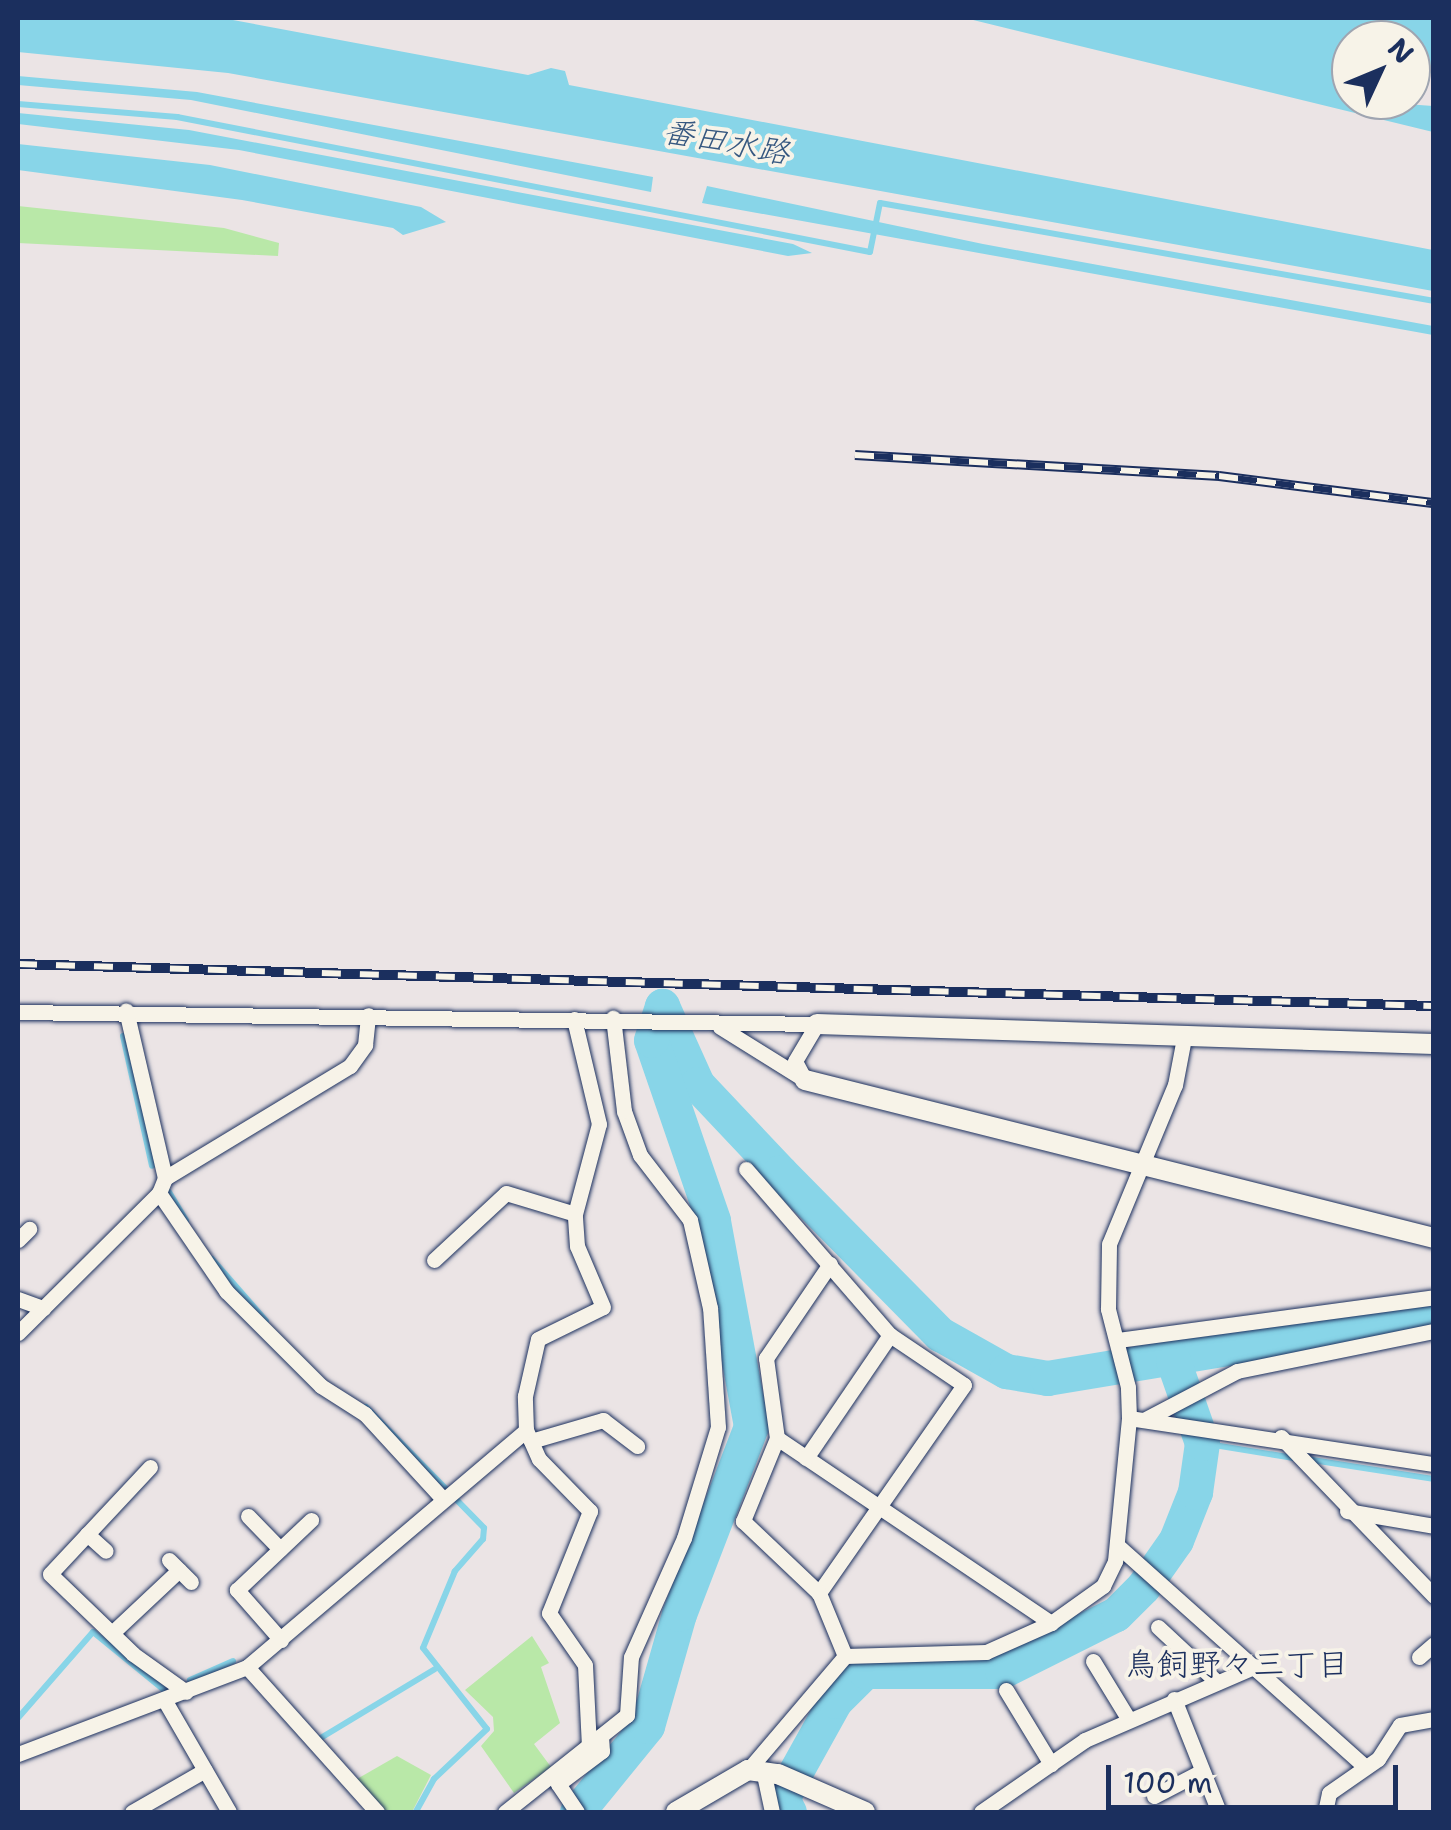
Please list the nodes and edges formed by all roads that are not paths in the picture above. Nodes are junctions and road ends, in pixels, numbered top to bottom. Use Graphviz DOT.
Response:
graph roads {
  1 [pos="126,1010"];
  2 [pos="18,1012"];
  3 [pos="368,1015"];
  4 [pos="614,1018"];
  5 [pos="574,1019"];
  6 [pos="707,1023"];
  7 [pos="818,1024"];
  8 [pos="1184,1038"];
  9 [pos="1434,1044"];
  10 [pos="805,1080"];
  11 [pos="1142,1167"];
  12 [pos="746,1169"];
  13 [pos="162,1185"];
  14 [pos="575,1214"];
  15 [pos="1434,1238"];
  16 [pos="434,1260"];
  17 [pos="830,1264"];
  18 [pos="1434,1297"];
  19 [pos="18,1298"];
  20 [pos="43,1308"];
  21 [pos="1434,1331"];
  22 [pos="18,1333"];
  23 [pos="890,1335"];
  24 [pos="1119,1346"];
  25 [pos="1136,1419"];
  26 [pos="529,1436"];
  27 [pos="1280,1437"];
  28 [pos="777,1438"];
  29 [pos="637,1446"];
  30 [pos="806,1458"];
  31 [pos="1434,1464"];
  32 [pos="150,1467"];
  33 [pos="449,1496"];
  34 [pos="879,1509"];
  35 [pos="1348,1512"];
  36 [pos="248,1516"];
  37 [pos="310,1520"];
  38 [pos="1434,1526"];
  39 [pos="87,1534"];
  40 [pos="1117,1545"];
  41 [pos="280,1549"];
  42 [pos="106,1551"];
  43 [pos="190,1582"];
  44 [pos="820,1593"];
  45 [pos="1434,1596"];
  46 [pos="1051,1623"];
  47 [pos="1158,1627"];
  48 [pos="112,1634"];
  49 [pos="282,1640"];
  50 [pos="1434,1644"];
  51 [pos="845,1656"];
  52 [pos="1419,1657"];
  53 [pos="1093,1661"];
  54 [pos="247,1666"];
  55 [pos="1256,1666"];
  56 [pos="1217,1682"];
  57 [pos="1006,1690"];
  58 [pos="186,1692"];
  59 [pos="1174,1699"];
  60 [pos="165,1701"];
  61 [pos="1434,1719"];
  62 [pos="1130,1720"];
  63 [pos="596,1741"];
  64 [pos="20,1750"];
  65 [pos="1051,1764"];
  66 [pos="1365,1767"];
  67 [pos="205,1770"];
  68 [pos="763,1771"];
  69 [pos="1202,1771"];
  70 [pos="1154,1796"];
  71 [pos="689,1810"];
  72 [pos="132,1812"];
  73 [pos="230,1812"];
  74 [pos="377,1812"];
  75 [pos="505,1812"];
  76 [pos="577,1812"];
  77 [pos="772,1812"];
  78 [pos="865,1812"];
  79 [pos="982,1812"];
  80 [pos="1219,1812"];
  81 [pos="1325,1812"];
  1 -- 2 [label="street"];
  1 -- 3 [label="street"];
  1 -- 13 [label="street"];
  3 -- 5 [label="street"];
  3 -- 13 [label="street"];
  4 -- 5 [label="street"];
  4 -- 6 [label="street"];
  4 -- 63 [label="street"];
  5 -- 14 [label="street"];
  6 -- 7 [label="street"];
  6 -- 10 [label="street"];
  7 -- 8 [label="street"];
  7 -- 10 [label="street"];
  8 -- 9 [label="street"];
  8 -- 11 [label="street"];
  10 -- 11 [label="street"];
  11 -- 15 [label="street"];
  11 -- 24 [label="street"];
  12 -- 17 [label="street"];
  13 -- 20 [label="street"];
  13 -- 33 [label="street"];
  14 -- 16 [label="street"];
  14 -- 26 [label="street"];
  17 -- 23 [label="street"];
  17 -- 28 [label="street"];
  18 -- 24 [label="street"];
  19 -- 20 [label="street"];
  20 -- 22 [label="street"];
  21 -- 25 [label="street"];
  23 -- 30 [label="street"];
  23 -- 34 [label="street"];
  24 -- 25 [label="street"];
  25 -- 27 [label="street"];
  25 -- 40 [label="street"];
  26 -- 29 [label="street"];
  26 -- 33 [label="street"];
  26 -- 63 [label="street"];
  27 -- 31 [label="street"];
  27 -- 35 [label="street"];
  28 -- 30 [label="street"];
  28 -- 44 [label="street"];
  30 -- 34 [label="street"];
  32 -- 39 [label="street"];
  33 -- 49 [label="street"];
  34 -- 44 [label="street"];
  34 -- 46 [label="street"];
  35 -- 38 [label="street"];
  35 -- 45 [label="street"];
  36 -- 41 [label="street"];
  37 -- 41 [label="street"];
  39 -- 42 [label="street"];
  39 -- 48 [label="street"];
  40 -- 46 [label="street"];
  40 -- 55 [label="street"];
  41 -- 49 [label="street"];
  43 -- 48 [label="street"];
  44 -- 51 [label="street"];
  46 -- 51 [label="street"];
  47 -- 56 [label="street"];
  48 -- 58 [label="street"];
  49 -- 54 [label="street"];
  50 -- 52 [label="street"];
  51 -- 68 [label="street"];
  53 -- 62 [label="street"];
  54 -- 58 [label="street"];
  54 -- 74 [label="street"];
  55 -- 56 [label="street"];
  55 -- 66 [label="street"];
  56 -- 59 [label="street"];
  57 -- 65 [label="street"];
  58 -- 60 [label="street"];
  59 -- 62 [label="street"];
  59 -- 69 [label="street"];
  60 -- 64 [label="street"];
  60 -- 67 [label="street"];
  61 -- 66 [label="street"];
  62 -- 65 [label="street"];
  63 -- 75 [label="street"];
  63 -- 76 [label="street"];
  65 -- 79 [label="street"];
  66 -- 81 [label="street"];
  67 -- 72 [label="street"];
  67 -- 73 [label="street"];
  68 -- 71 [label="street"];
  68 -- 77 [label="street"];
  68 -- 78 [label="street"];
  69 -- 70 [label="street"];
  69 -- 80 [label="street"];
}
